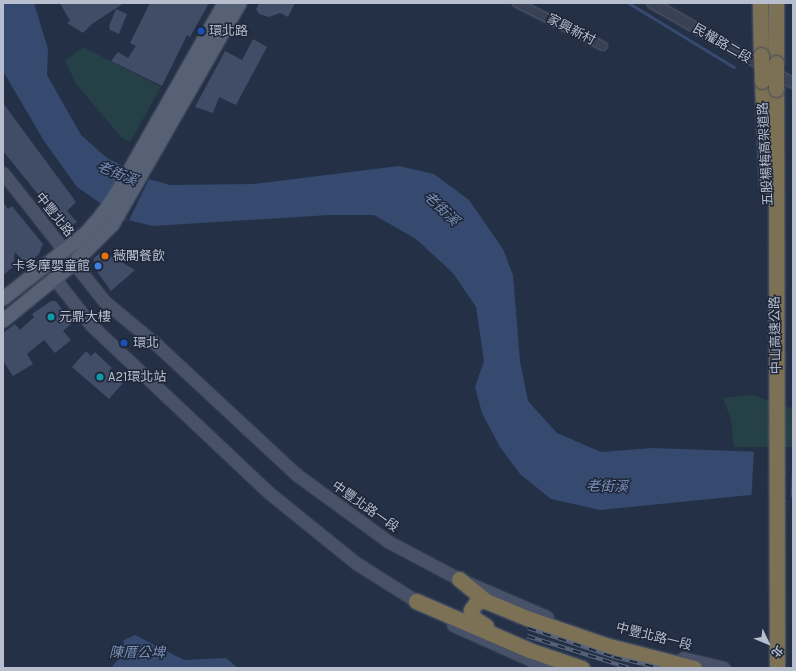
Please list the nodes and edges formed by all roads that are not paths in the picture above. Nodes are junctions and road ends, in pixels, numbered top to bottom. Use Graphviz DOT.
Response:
graph roads {
  1 [pos="224,3"];
  2 [pos="239,3"];
  3 [pos="517,3"];
  4 [pos="652,3"];
  5 [pos="760,3"];
  6 [pos="776,3"];
  7 [pos="603,46"];
  8 [pos="793,83"];
  9 [pos="3,173"];
  10 [pos="64,250"];
  11 [pos="74,262"];
  12 [pos="55,279"];
  13 [pos="3,298"];
  14 [pos="776,304"];
  15 [pos="3,320"];
  16 [pos="459,579"];
  17 [pos="416,601"];
  18 [pos="486,601"];
  19 [pos="529,650"];
  20 [pos="549,668"];
  21 [pos="582,668"];
  22 [pos="694,668"];
  23 [pos="724,668"];
  24 [pos="777,668"];
  1 -- 10 [label="main road"];
  2 -- 11 [label="main road"];
  3 -- 7 [label="street, 家興新村"];
  4 -- 8 [label="street, 民權路二段"];
  5 -- 14 [label="highway, 五股楊梅高架道路, bridge"];
  6 -- 14 [label="highway, 中山高速公路, bridge"];
  9 -- 10 [label="main road, 中豐北路"];
  10 -- 11 [label="main road, 中豐北路一段"];
  10 -- 12 [label="main road, 中豐北路"];
  10 -- 13 [label="main road"];
  11 -- 12 [label="main road"];
  11 -- 16 [label="main road, 中豐北路一段"];
  12 -- 15 [label="main road"];
  12 -- 17 [label="main road"];
  14 -- 24 [label="highway, 中山高速公路"];
  16 -- 18 [label="highway"];
  16 -- 23 [label="main road, 中豐北路一段"];
  17 -- 19 [label="highway"];
  17 -- 20 [label="main road"];
  18 -- 19 [label="highway"];
  18 -- 22 [label="highway"];
  19 -- 21 [label="highway"];
}
